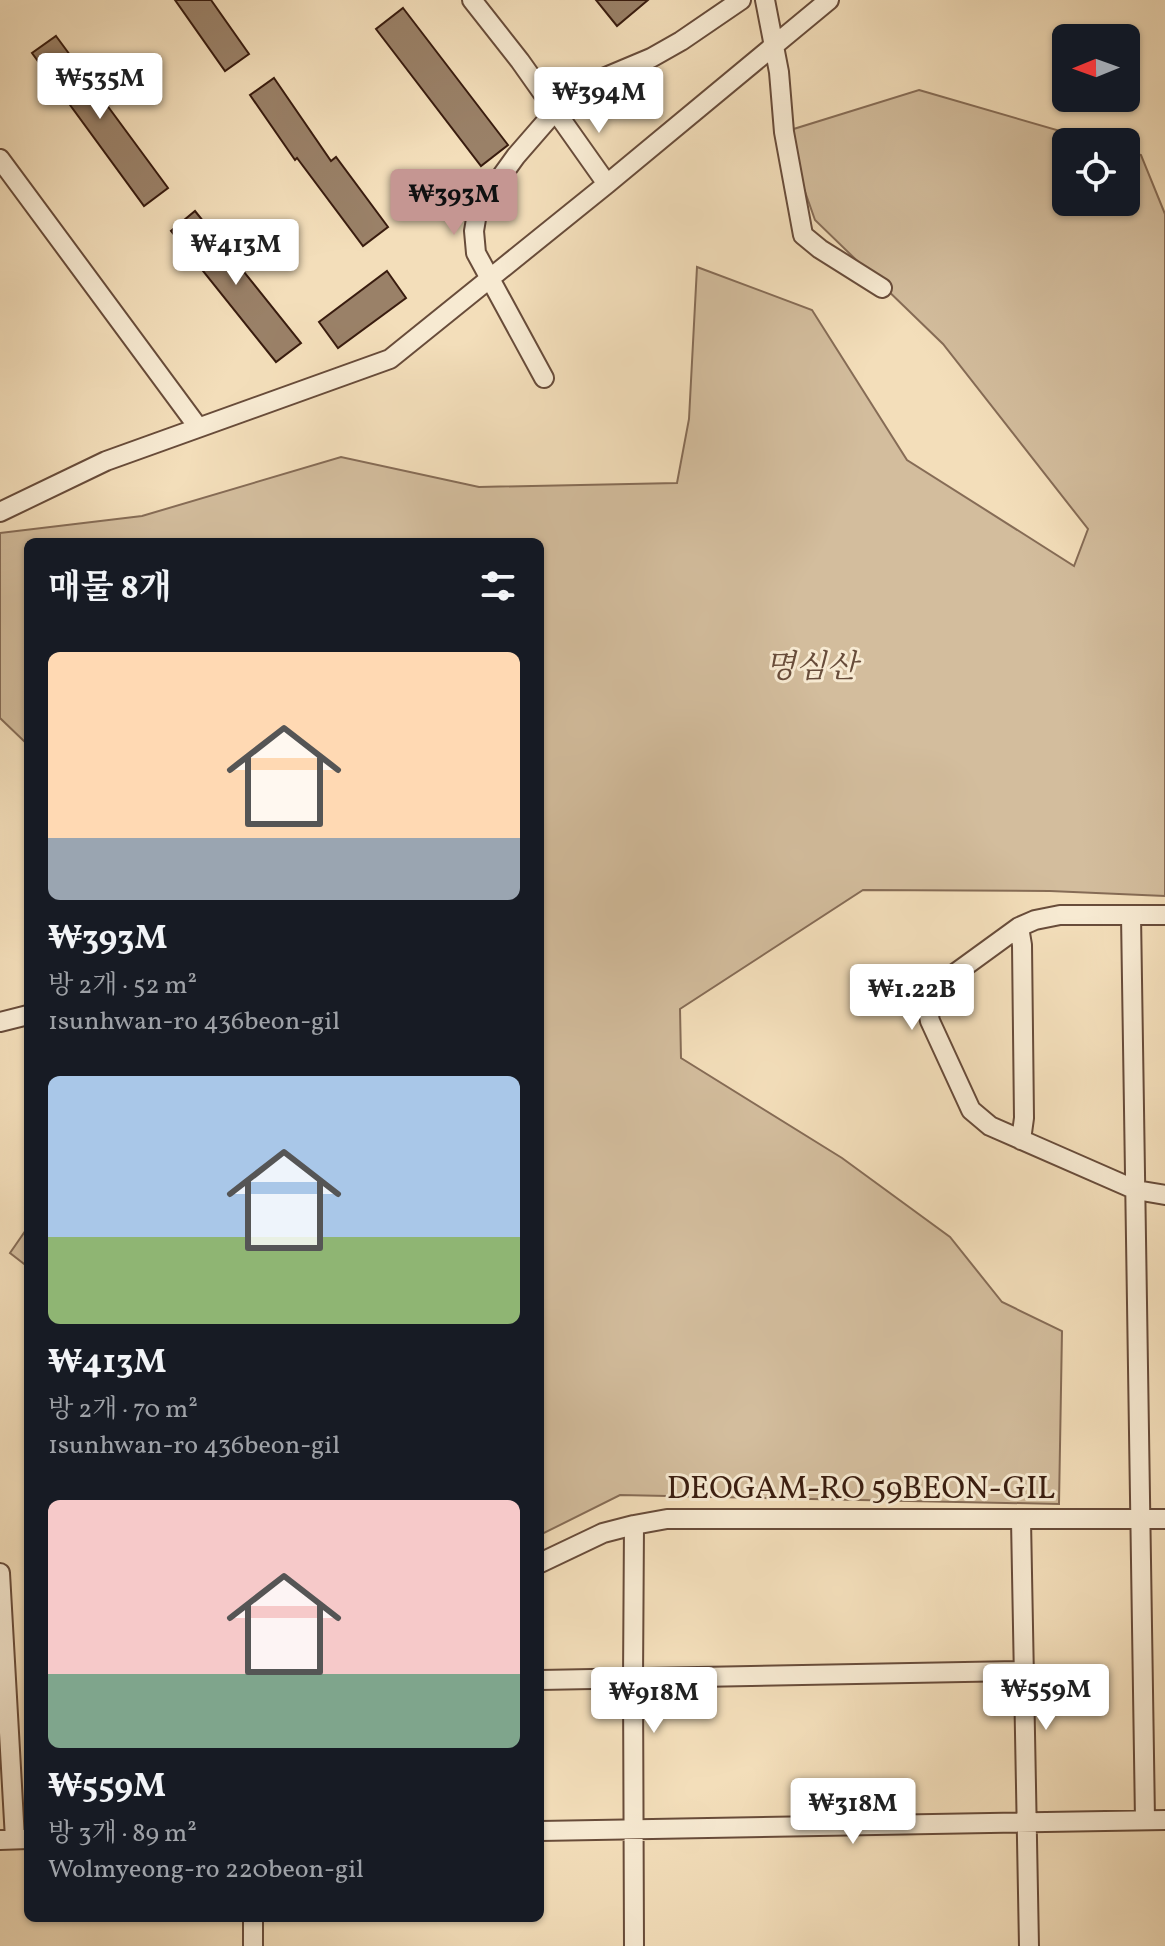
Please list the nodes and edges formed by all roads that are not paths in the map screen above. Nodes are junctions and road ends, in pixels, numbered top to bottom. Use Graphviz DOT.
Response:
graph roads {
  1 [pos="472,0"];
  2 [pos="741,0"];
  3 [pos="765,0"];
  4 [pos="829,0"];
  5 [pos="774,44"];
  6 [pos="556,110"];
  7 [pos="0,159"];
  8 [pos="607,184"];
  9 [pos="489,279"];
  10 [pos="882,288"];
  11 [pos="544,378"];
  12 [pos="198,427"];
  13 [pos="0,512"];
  14 [pos="1131,915"];
  15 [pos="1165,915"];
  16 [pos="1019,927"];
  17 [pos="24,1016"];
  18 [pos="0,1022"];
  19 [pos="1021,1140"];
  20 [pos="1136,1190"];
  21 [pos="1165,1195"];
  22 [pos="1142,1519"];
  23 [pos="1165,1519"];
  24 [pos="1021,1520"];
  25 [pos="634,1525"];
  26 [pos="544,1561"];
  27 [pos="0,1573"];
  28 [pos="1024,1671"];
  29 [pos="633,1679"];
  30 [pos="544,1680"];
  31 [pos="1145,1820"];
  32 [pos="1165,1820"];
  33 [pos="1027,1822"];
  34 [pos="633,1829"];
  35 [pos="544,1831"];
  36 [pos="14,1839"];
  37 [pos="253,1922"];
  38 [pos="253,1946"];
  39 [pos="634,1946"];
  40 [pos="1029,1946"];
  1 -- 6 [label="street"];
  2 -- 6 [label="street"];
  3 -- 5 [label="street"];
  4 -- 5 [label="street"];
  5 -- 8 [label="street"];
  5 -- 10 [label="street"];
  6 -- 8 [label="street"];
  6 -- 9 [label="street"];
  7 -- 12 [label="street"];
  8 -- 9 [label="street"];
  9 -- 11 [label="street"];
  9 -- 12 [label="street"];
  12 -- 13 [label="street"];
  14 -- 15 [label="street"];
  14 -- 16 [label="street"];
  14 -- 20 [label="street"];
  16 -- 19 [label="street"];
  16 -- 19 [label="street"];
  17 -- 18 [label="street"];
  19 -- 20 [label="street"];
  20 -- 21 [label="street"];
  20 -- 22 [label="street"];
  22 -- 23 [label="street, DEOGAM-RO 59BEON-GIL"];
  22 -- 24 [label="street, DEOGAM-RO 59BEON-GIL"];
  22 -- 31 [label="street"];
  24 -- 25 [label="street, DEOGAM-RO 59BEON-GIL"];
  24 -- 28 [label="street"];
  25 -- 26 [label="street, DEOGAM-RO 59BEON-GIL"];
  25 -- 29 [label="street"];
  27 -- 36 [label="street"];
  28 -- 29 [label="street"];
  28 -- 33 [label="street"];
  29 -- 30 [label="street"];
  29 -- 34 [label="street"];
  31 -- 32 [label="street"];
  31 -- 33 [label="street"];
  33 -- 34 [label="street"];
  33 -- 40 [label="street"];
  34 -- 35 [label="street"];
  34 -- 39 [label="street"];
  37 -- 38 [label="street"];
}
